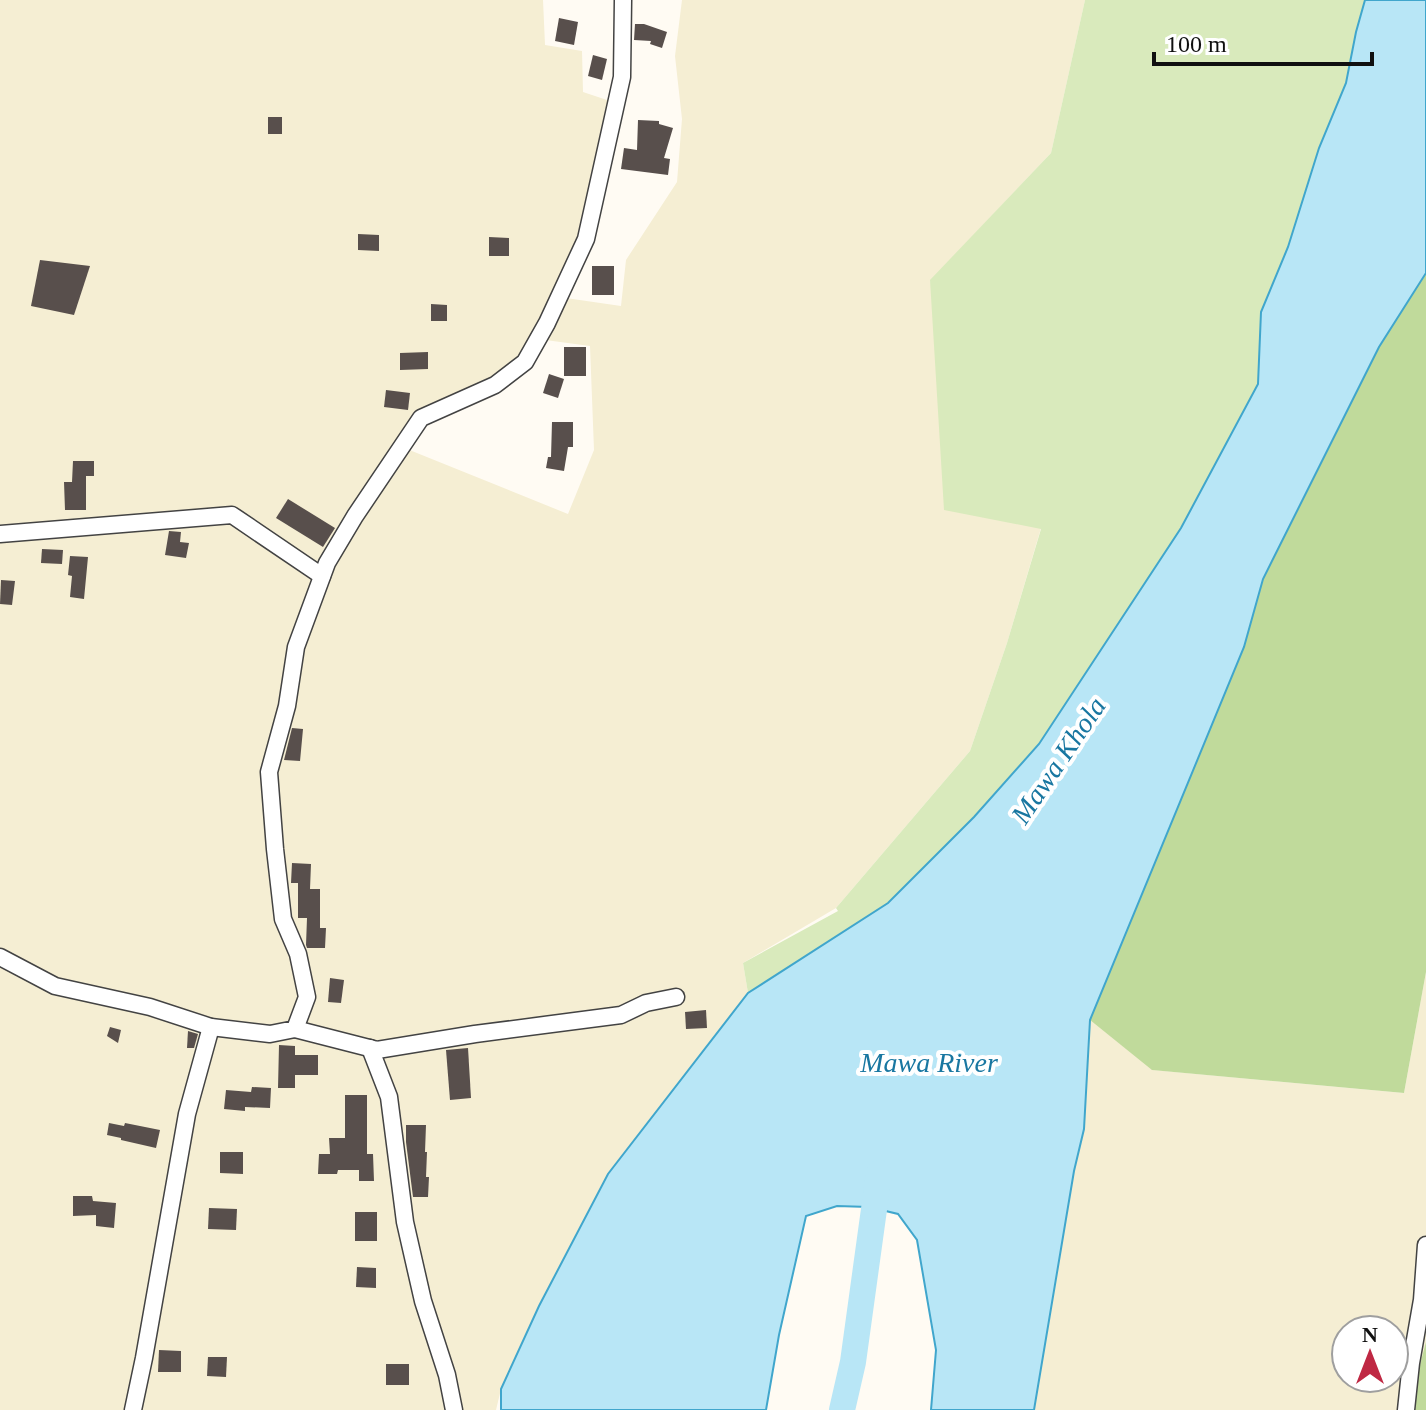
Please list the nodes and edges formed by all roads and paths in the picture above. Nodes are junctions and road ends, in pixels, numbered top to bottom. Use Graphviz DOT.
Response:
graph roads {
  1 [pos="623,0"];
  2 [pos="0,534"];
  3 [pos="322,576"];
  4 [pos="0,957"];
  5 [pos="676,997"];
  6 [pos="211,1027"];
  7 [pos="295,1029"];
  8 [pos="370,1048"];
  9 [pos="1426,1245"];
  10 [pos="133,1410"];
  11 [pos="454,1410"];
  12 [pos="1406,1410"];
  1 -- 3 [label="street"];
  2 -- 3 [label="street"];
  3 -- 7 [label="street"];
  4 -- 6 [label="street"];
  5 -- 8 [label="street"];
  6 -- 7 [label="street"];
  6 -- 10 [label="street"];
  7 -- 8 [label="street"];
  8 -- 11 [label="street"];
  9 -- 12 [label="street"];
}
